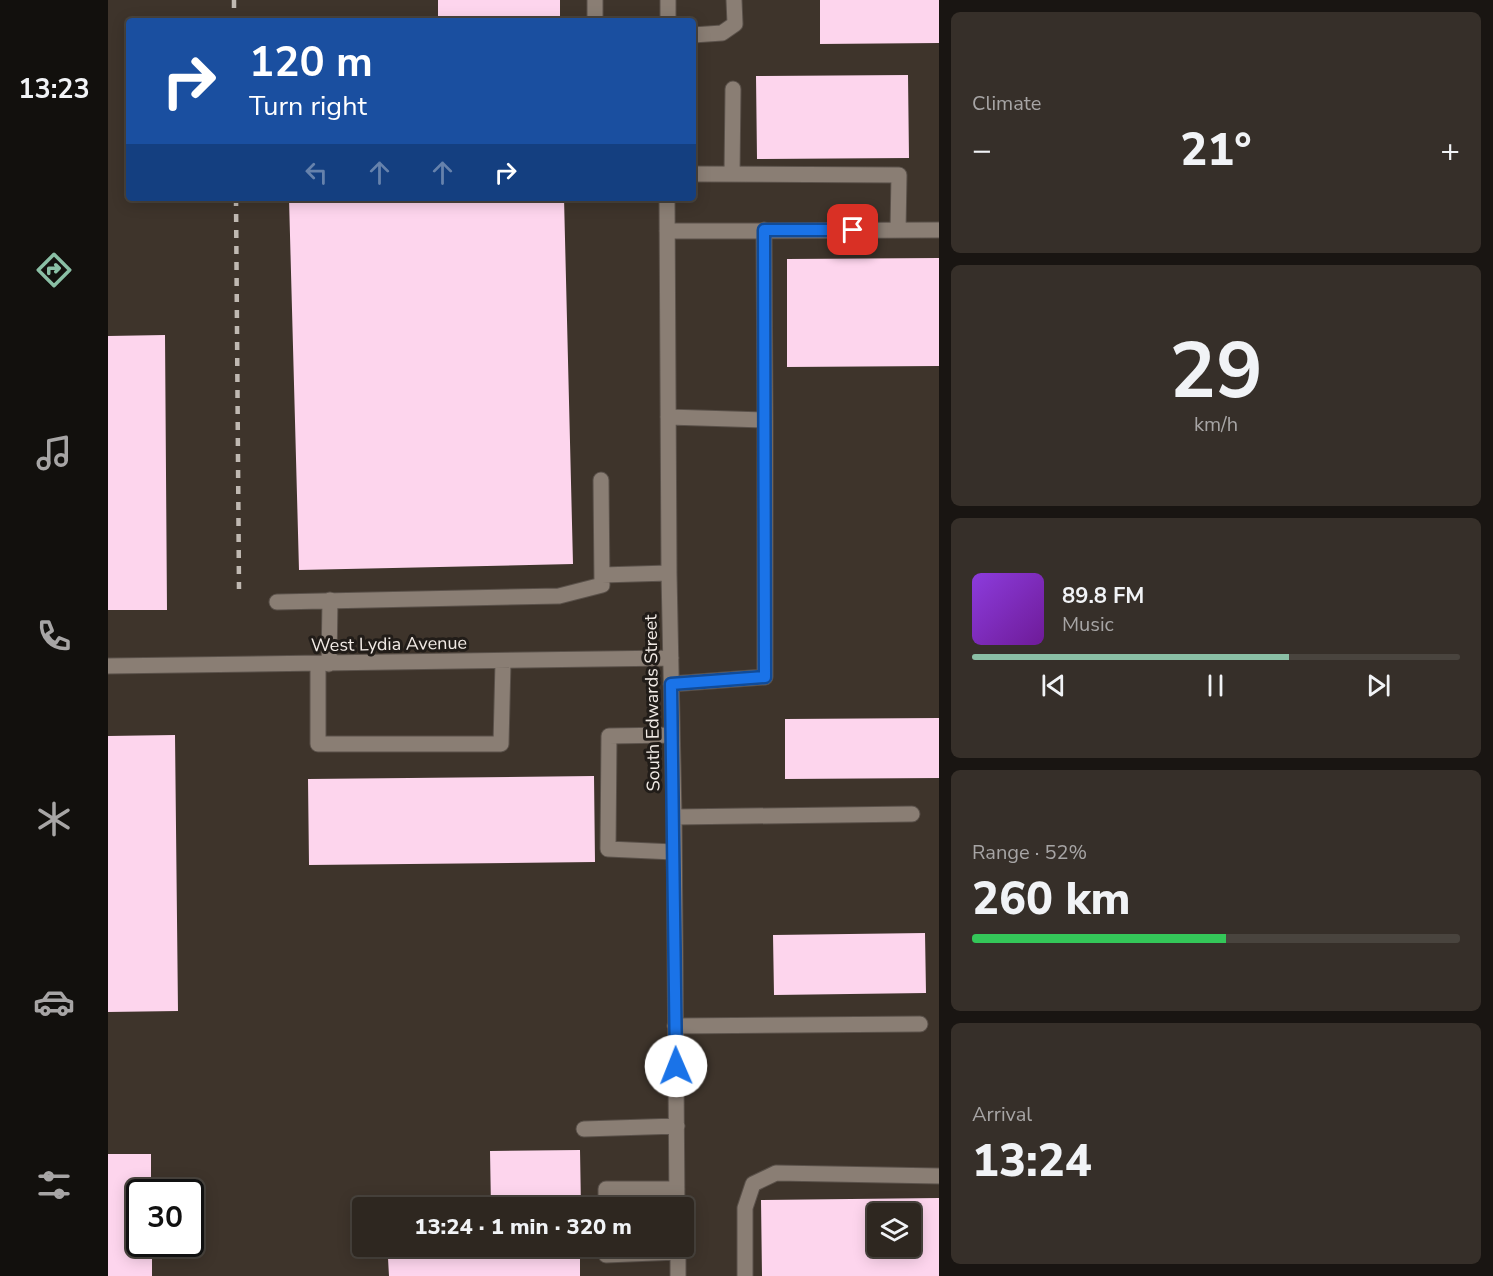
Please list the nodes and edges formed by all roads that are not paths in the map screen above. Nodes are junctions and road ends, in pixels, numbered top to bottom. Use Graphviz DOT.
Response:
graph roads {
  1 [pos="595,0"];
  2 [pos="668,0"];
  3 [pos="734,0"];
  4 [pos="595,18"];
  5 [pos="668,18"];
  6 [pos="696,35"];
  7 [pos="733,89"];
  8 [pos="696,174"];
  9 [pos="732,174"];
  10 [pos="667,201"];
  11 [pos="764,230"];
  12 [pos="898,230"];
  13 [pos="939,230"];
  14 [pos="667,231"];
  15 [pos="668,417"];
  16 [pos="765,420"];
  17 [pos="601,480"];
  18 [pos="669,573"];
  19 [pos="602,575"];
  20 [pos="330,600"];
  21 [pos="277,602"];
  22 [pos="671,658"];
  23 [pos="503,662"];
  24 [pos="323,664"];
  25 [pos="108,666"];
  26 [pos="671,684"];
  27 [pos="672,735"];
  28 [pos="912,814"];
  29 [pos="674,817"];
  30 [pos="674,852"];
  31 [pos="920,1023"];
  32 [pos="675,1026"];
  33 [pos="676,1126"];
  34 [pos="584,1129"];
  35 [pos="939,1176"];
  36 [pos="677,1189"];
  37 [pos="606,1197"];
  38 [pos="677,1197"];
  39 [pos="678,1257"];
  40 [pos="678,1276"];
  41 [pos="745,1276"];
  1 -- 4 [label="street"];
  2 -- 5 [label="street"];
  3 -- 6 [label="street"];
  7 -- 9 [label="street"];
  8 -- 9 [label="street"];
  9 -- 12 [label="street"];
  10 -- 14 [label="street, South Edwards Street"];
  11 -- 12 [label="street"];
  11 -- 14 [label="street"];
  11 -- 16 [label="street"];
  12 -- 13 [label="street"];
  14 -- 15 [label="street, South Edwards Street"];
  15 -- 16 [label="street"];
  15 -- 18 [label="street, South Edwards Street"];
  16 -- 26 [label="street"];
  17 -- 19 [label="street"];
  18 -- 19 [label="street"];
  18 -- 22 [label="street, South Edwards Street"];
  19 -- 20 [label="street"];
  20 -- 21 [label="street"];
  20 -- 24 [label="street"];
  22 -- 23 [label="street, West Lydia Avenue"];
  22 -- 26 [label="street, South Edwards Street"];
  23 -- 24 [label="street, West Lydia Avenue"];
  23 -- 24 [label="street"];
  24 -- 25 [label="street, West Lydia Avenue"];
  26 -- 27 [label="street, South Edwards Street"];
  27 -- 29 [label="street, South Edwards Street"];
  27 -- 30 [label="street"];
  28 -- 29 [label="street"];
  29 -- 30 [label="street, South Edwards Street"];
  30 -- 32 [label="street, South Edwards Street"];
  31 -- 32 [label="street"];
  32 -- 33 [label="street, South Edwards Street"];
  33 -- 34 [label="street"];
  33 -- 36 [label="street, South Edwards Street"];
  35 -- 41 [label="street"];
  36 -- 37 [label="street"];
  36 -- 38 [label="street, South Edwards Street"];
  39 -- 40 [label="street"];
}
